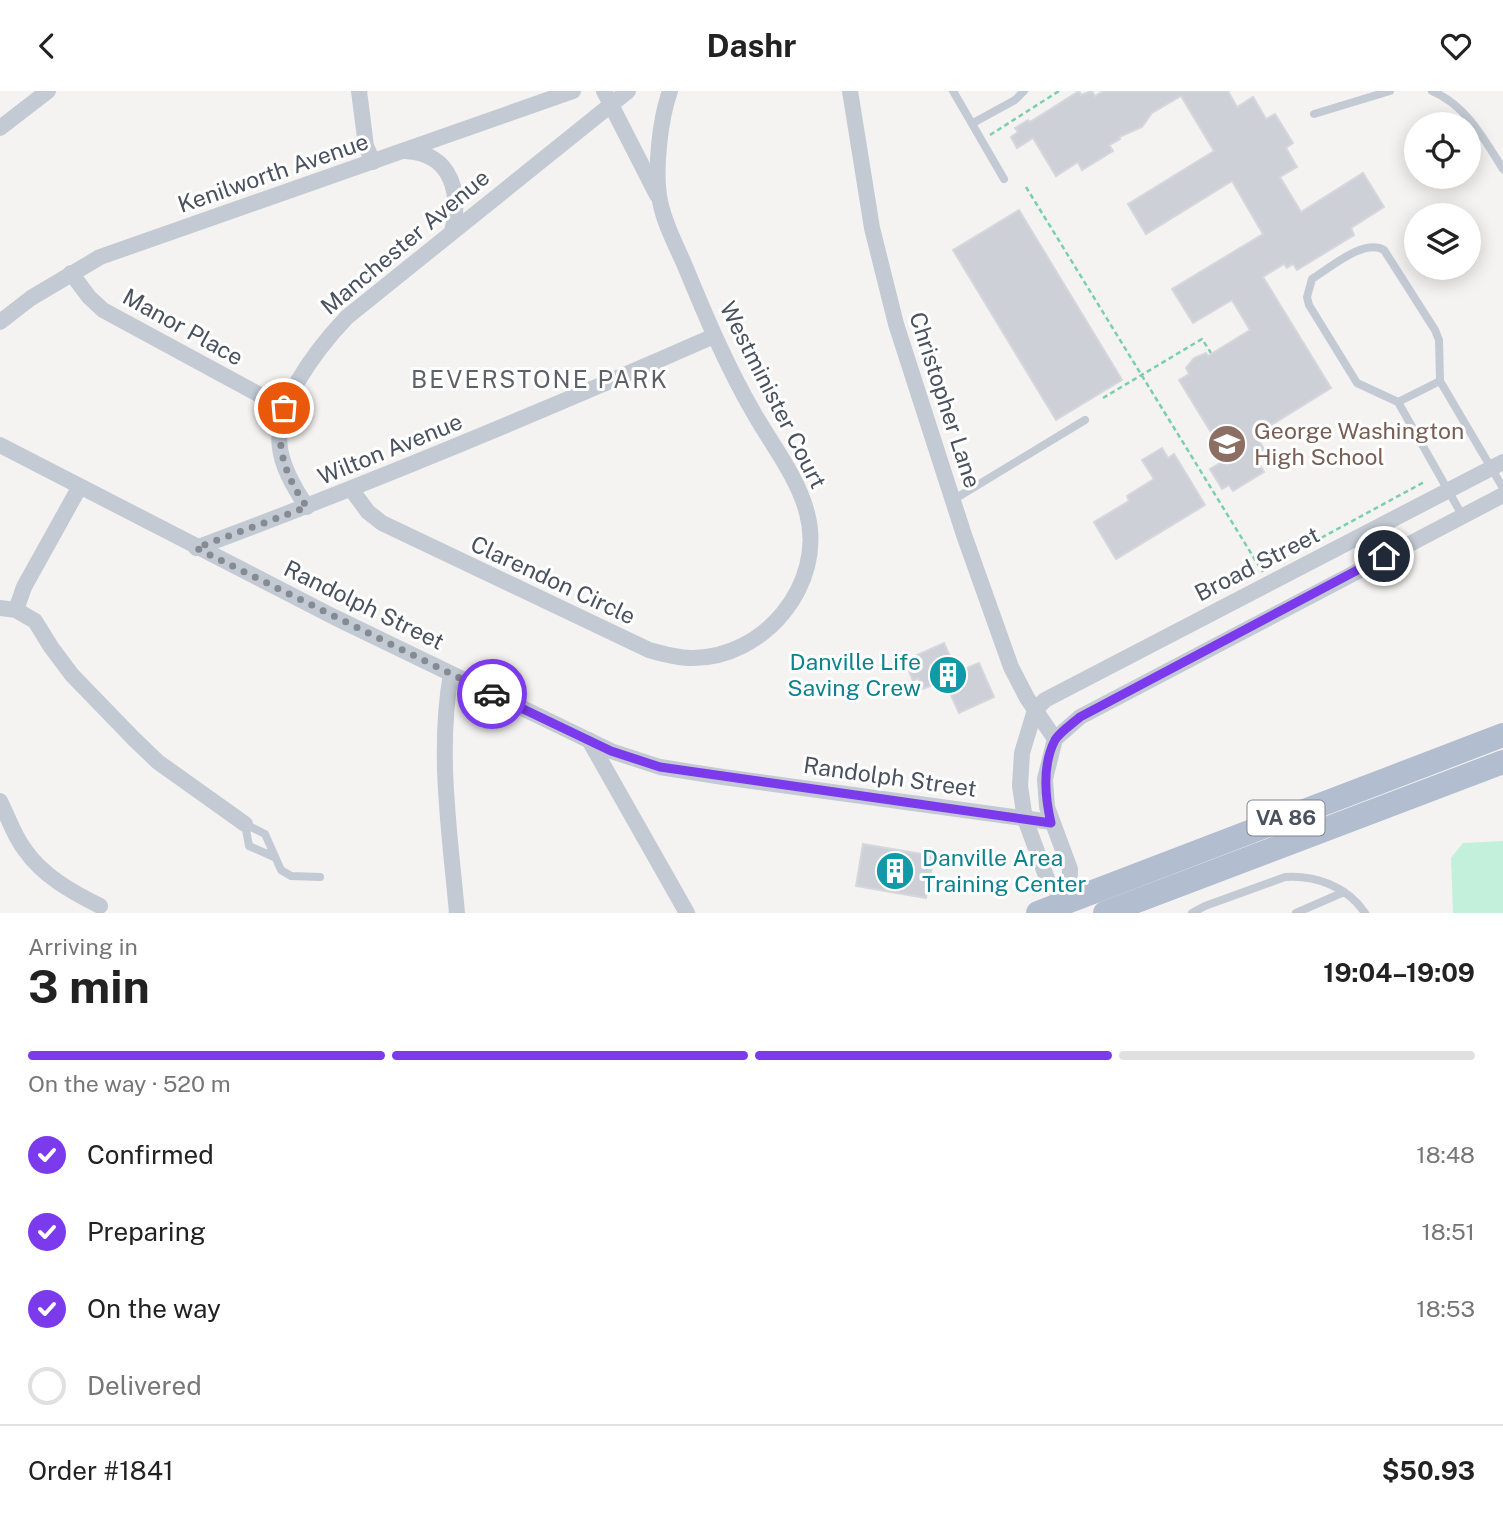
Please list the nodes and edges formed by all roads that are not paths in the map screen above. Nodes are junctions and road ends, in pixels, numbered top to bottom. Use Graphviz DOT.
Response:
graph roads {
  1 [pos="48,91"];
  2 [pos="359,91"];
  3 [pos="573,91"];
  4 [pos="628,91"];
  5 [pos="670,91"];
  6 [pos="850,91"];
  7 [pos="953,91"];
  8 [pos="1024,91"];
  9 [pos="1390,91"];
  10 [pos="1432,91"];
  11 [pos="608,97"];
  12 [pos="1314,114"];
  13 [pos="973,123"];
  14 [pos="0,128"];
  15 [pos="402,151"];
  16 [pos="373,162"];
  17 [pos="1503,169"];
  18 [pos="1004,179"];
  19 [pos="660,201"];
  20 [pos="452,232"];
  21 [pos="71,273"];
  22 [pos="0,322"];
  23 [pos="714,336"];
  24 [pos="1440,381"];
  25 [pos="1398,402"];
  26 [pos="284,408"];
  27 [pos="1085,420"];
  28 [pos="0,445"];
  29 [pos="1497,465"];
  30 [pos="79,488"];
  31 [pos="1503,488"];
  32 [pos="351,489"];
  33 [pos="1448,491"];
  34 [pos="1503,495"];
  35 [pos="953,500"];
  36 [pos="307,507"];
  37 [pos="1462,515"];
  38 [pos="196,548"];
  39 [pos="8,609"];
  40 [pos="753,638"];
  41 [pos="451,674"];
  42 [pos="1035,711"];
  43 [pos="1503,723"];
  44 [pos="1503,734"];
  45 [pos="1055,739"];
  46 [pos="589,740"];
  47 [pos="1471,747"];
  48 [pos="1500,763"];
  49 [pos="0,801"];
  50 [pos="1025,819"];
  51 [pos="1051,823"];
  52 [pos="245,824"];
  53 [pos="274,857"];
  54 [pos="320,877"];
  55 [pos="1344,892"];
  56 [pos="100,906"];
  57 [pos="1072,907"];
  58 [pos="457,913"];
  59 [pos="687,913"];
  60 [pos="1038,913"];
  61 [pos="1105,913"];
  62 [pos="1192,913"];
  63 [pos="1296,913"];
  64 [pos="1365,913"];
  1 -- 14 [label="street"];
  2 -- 16 [label="street"];
  3 -- 15 [label="street, Kenilworth Avenue"];
  4 -- 11 [label="street, Manchester Avenue"];
  5 -- 19 [label="street, Westminister Court"];
  6 -- 35 [label="street, Christopher Lane"];
  7 -- 13 [label="lane"];
  8 -- 13 [label="lane"];
  9 -- 12 [label="lane"];
  10 -- 17 [label="lane"];
  11 -- 19 [label="street, Westminister Court"];
  11 -- 20 [label="street, Manchester Avenue"];
  13 -- 18 [label="lane"];
  15 -- 16 [label="street, Kenilworth Avenue"];
  15 -- 20 [label="street"];
  16 -- 21 [label="street, Kenilworth Avenue"];
  19 -- 23 [label="street, Westminister Court"];
  20 -- 26 [label="street, Manchester Avenue"];
  21 -- 22 [label="street, Kenilworth Avenue"];
  21 -- 26 [label="street, Manor Place"];
  23 -- 32 [label="street, Wilton Avenue"];
  23 -- 40 [label="street, Westminister Court"];
  24 -- 25 [label="lane"];
  24 -- 25 [label="lane"];
  24 -- 29 [label="lane"];
  25 -- 33 [label="lane"];
  26 -- 36 [label="street, Manchester Avenue"];
  27 -- 35 [label="lane"];
  28 -- 30 [label="street, Randolph Street"];
  29 -- 31 [label="lane"];
  29 -- 33 [label="street, Broad Street"];
  30 -- 38 [label="street, Randolph Street"];
  30 -- 39 [label="street"];
  32 -- 36 [label="street, Wilton Avenue"];
  32 -- 40 [label="street, Clarendon Circle"];
  33 -- 37 [label="lane"];
  33 -- 42 [label="street, Broad Street"];
  34 -- 37 [label="street"];
  35 -- 42 [label="street, Christopher Lane"];
  36 -- 38 [label="street, Wilton Avenue"];
  37 -- 45 [label="street"];
  38 -- 41 [label="street, Randolph Street"];
  39 -- 52 [label="street"];
  41 -- 46 [label="street, Randolph Street"];
  41 -- 58 [label="street"];
  42 -- 45 [label="street, Christopher Lane"];
  42 -- 50 [label="street"];
  43 -- 47 [label="main road"];
  44 -- 47 [label="main road, VA 86"];
  45 -- 51 [label="street"];
  46 -- 50 [label="street, Randolph Street"];
  46 -- 59 [label="street"];
  47 -- 57 [label="main road, VA 86"];
  48 -- 61 [label="main road, VA 86"];
  49 -- 56 [label="street"];
  50 -- 51 [label="street, Randolph Street"];
  50 -- 57 [label="street"];
  51 -- 57 [label="street"];
  52 -- 53 [label="lane"];
  52 -- 53 [label="lane"];
  53 -- 54 [label="lane"];
  55 -- 62 [label="lane"];
  55 -- 63 [label="lane"];
  55 -- 64 [label="lane"];
  57 -- 60 [label="main road, VA 86"];
}
